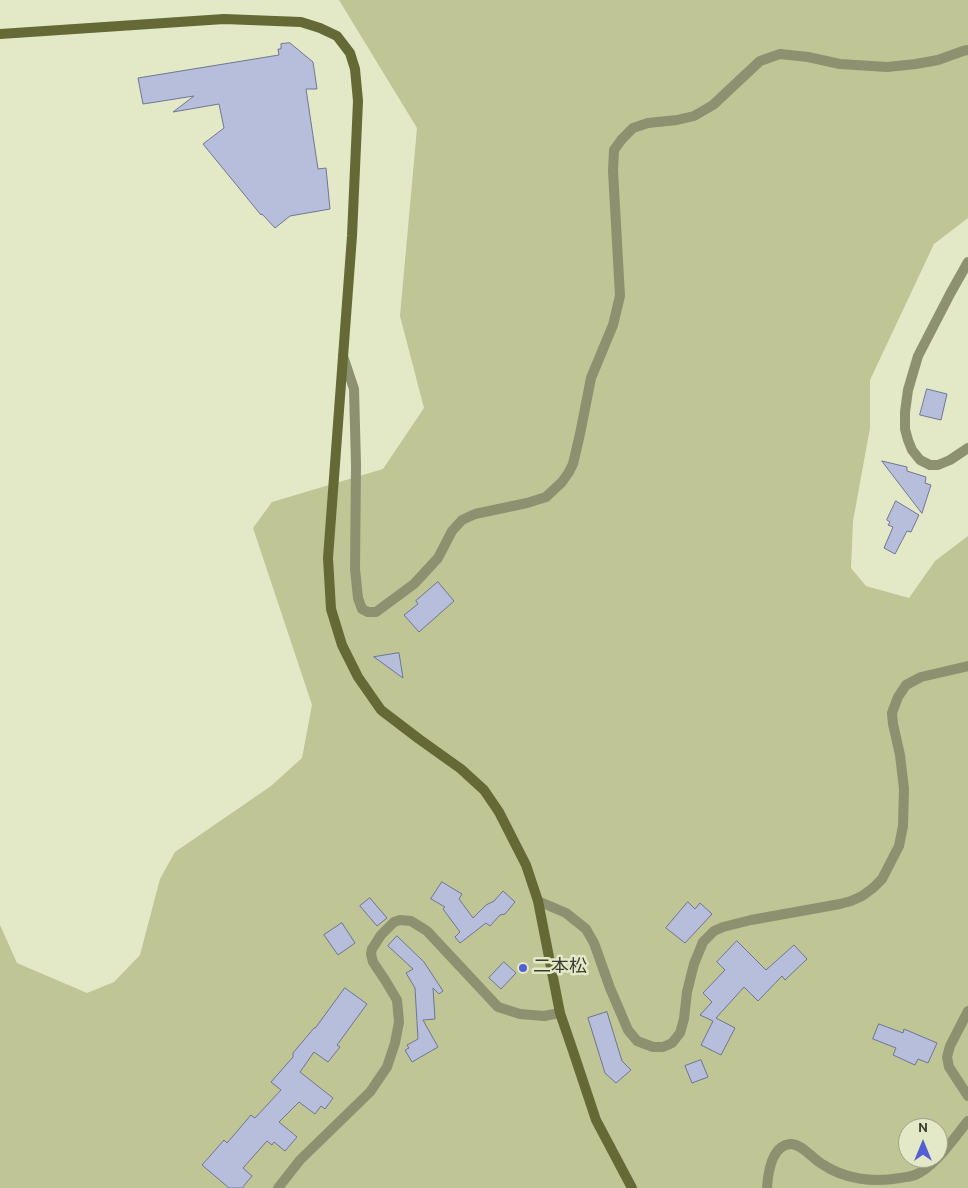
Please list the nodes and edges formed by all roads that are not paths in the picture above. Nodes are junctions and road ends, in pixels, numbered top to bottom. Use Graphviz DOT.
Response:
graph roads {
  1 [pos="0,34"];
  2 [pos="968,50"];
  3 [pos="968,262"];
  4 [pos="343,356"];
  5 [pos="968,448"];
  6 [pos="968,666"];
  7 [pos="538,901"];
  8 [pos="968,1011"];
  9 [pos="560,1013"];
  10 [pos="968,1096"];
  11 [pos="968,1121"];
  12 [pos="278,1188"];
  13 [pos="632,1188"];
  14 [pos="766,1188"];
  1 -- 4 [label="street"];
  2 -- 4 [label="street"];
  3 -- 5 [label="street"];
  4 -- 7 [label="street"];
  6 -- 7 [label="street"];
  7 -- 9 [label="street"];
  8 -- 10 [label="street"];
  9 -- 12 [label="street"];
  9 -- 13 [label="street"];
  11 -- 14 [label="street"];
}
